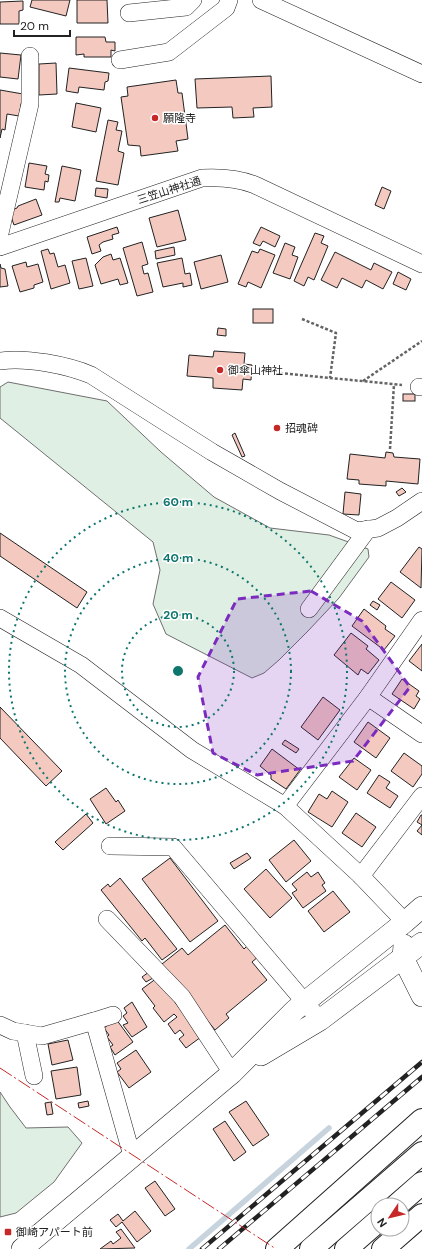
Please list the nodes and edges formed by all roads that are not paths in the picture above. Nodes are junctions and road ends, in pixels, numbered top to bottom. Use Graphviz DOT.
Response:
graph roads {
  1 [pos="193,0"];
  2 [pos="229,0"];
  3 [pos="261,0"];
  4 [pos="129,13"];
  5 [pos="30,56"];
  6 [pos="120,60"];
  7 [pos="422,74"];
  8 [pos="0,233"];
  9 [pos="0,247"];
  10 [pos="422,264"];
  11 [pos="0,360"];
  12 [pos="422,501"];
  13 [pos="368,529"];
  14 [pos="309,609"];
  15 [pos="0,618"];
  16 [pos="422,620"];
  17 [pos="368,697"];
  18 [pos="422,734"];
  19 [pos="422,796"];
  20 [pos="285,806"];
  21 [pos="110,846"];
  22 [pos="361,876"];
  23 [pos="422,907"];
  24 [pos="107,919"];
  25 [pos="405,922"];
  26 [pos="416,951"];
  27 [pos="422,996"];
  28 [pos="305,1002"];
  29 [pos="113,1014"];
  30 [pos="320,1020"];
  31 [pos="94,1021"];
  32 [pos="0,1025"];
  33 [pos="25,1033"];
  34 [pos="232,1073"];
  35 [pos="34,1076"];
  36 [pos="422,1120"];
  37 [pos="422,1153"];
  38 [pos="132,1156"];
  39 [pos="422,1183"];
  40 [pos="406,1197"];
  41 [pos="422,1216"];
  42 [pos="370,1229"];
  43 [pos="22,1249"];
  44 [pos="277,1249"];
  45 [pos="311,1249"];
  46 [pos="346,1249"];
  47 [pos="383,1249"];
  1 -- 4 [label="street"];
  2 -- 6 [label="street"];
  3 -- 7 [label="street"];
  5 -- 8 [label="street"];
  9 -- 10 [label="street, 三笠山神社通"];
  11 -- 13 [label="street"];
  12 -- 13 [label="street"];
  13 -- 14 [label="street"];
  15 -- 20 [label="street"];
  16 -- 17 [label="street"];
  17 -- 18 [label="street"];
  17 -- 20 [label="street"];
  19 -- 22 [label="street"];
  20 -- 22 [label="street"];
  21 -- 28 [label="street"];
  22 -- 25 [label="street"];
  23 -- 25 [label="street"];
  24 -- 34 [label="street"];
  25 -- 26 [label="street"];
  25 -- 28 [label="street"];
  26 -- 27 [label="street"];
  26 -- 30 [label="street"];
  28 -- 30 [label="street"];
  28 -- 34 [label="street"];
  29 -- 31 [label="street"];
  30 -- 34 [label="street"];
  31 -- 33 [label="street"];
  31 -- 38 [label="street"];
  32 -- 33 [label="street"];
  33 -- 35 [label="street"];
  34 -- 38 [label="street"];
  36 -- 44 [label="highway"];
  37 -- 45 [label="highway"];
  38 -- 43 [label="street"];
  39 -- 40 [label="highway"];
  41 -- 47 [label="highway"];
  42 -- 46 [label="highway"];
}
